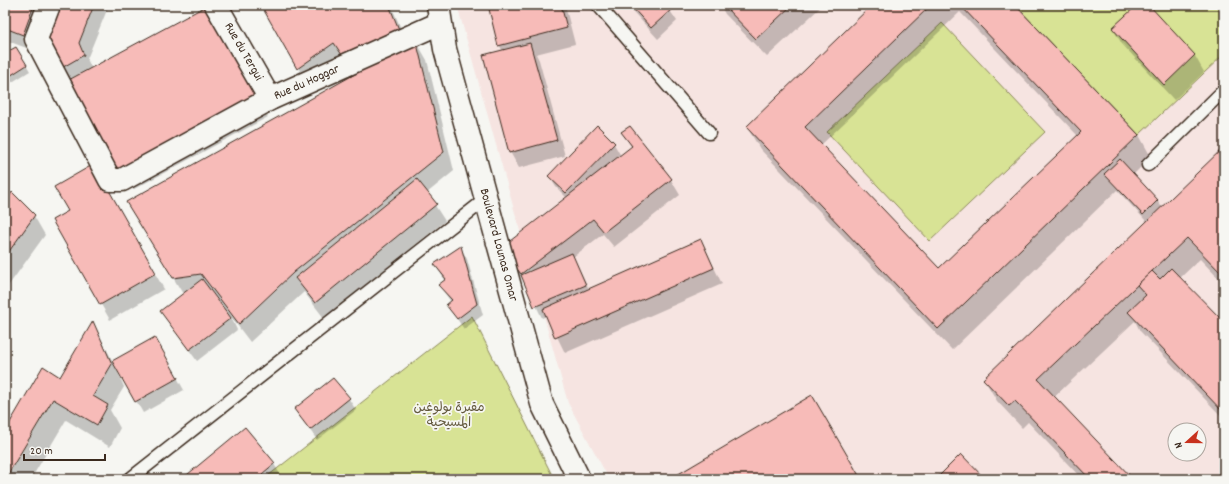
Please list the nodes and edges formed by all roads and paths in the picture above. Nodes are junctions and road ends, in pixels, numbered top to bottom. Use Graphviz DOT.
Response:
graph roads {
  1 [pos="49,5"];
  2 [pos="216,5"];
  3 [pos="598,5"];
  4 [pos="439,14"];
  5 [pos="1224,90"];
  6 [pos="270,99"];
  7 [pos="709,133"];
  8 [pos="1148,165"];
  9 [pos="486,199"];
  10 [pos="130,479"];
  11 [pos="579,479"];
  1 -- 6 [label="street, Rue du Hoggar"];
  2 -- 6 [label="street, Rue du Tergui"];
  3 -- 7 [label="lane"];
  4 -- 6 [label="street, Rue du Hoggar"];
  4 -- 9 [label="street, Boulevard Lounas Omar"];
  5 -- 8 [label="lane"];
  9 -- 10 [label="lane"];
  9 -- 11 [label="street, Boulevard Lounas Omar"];
}
